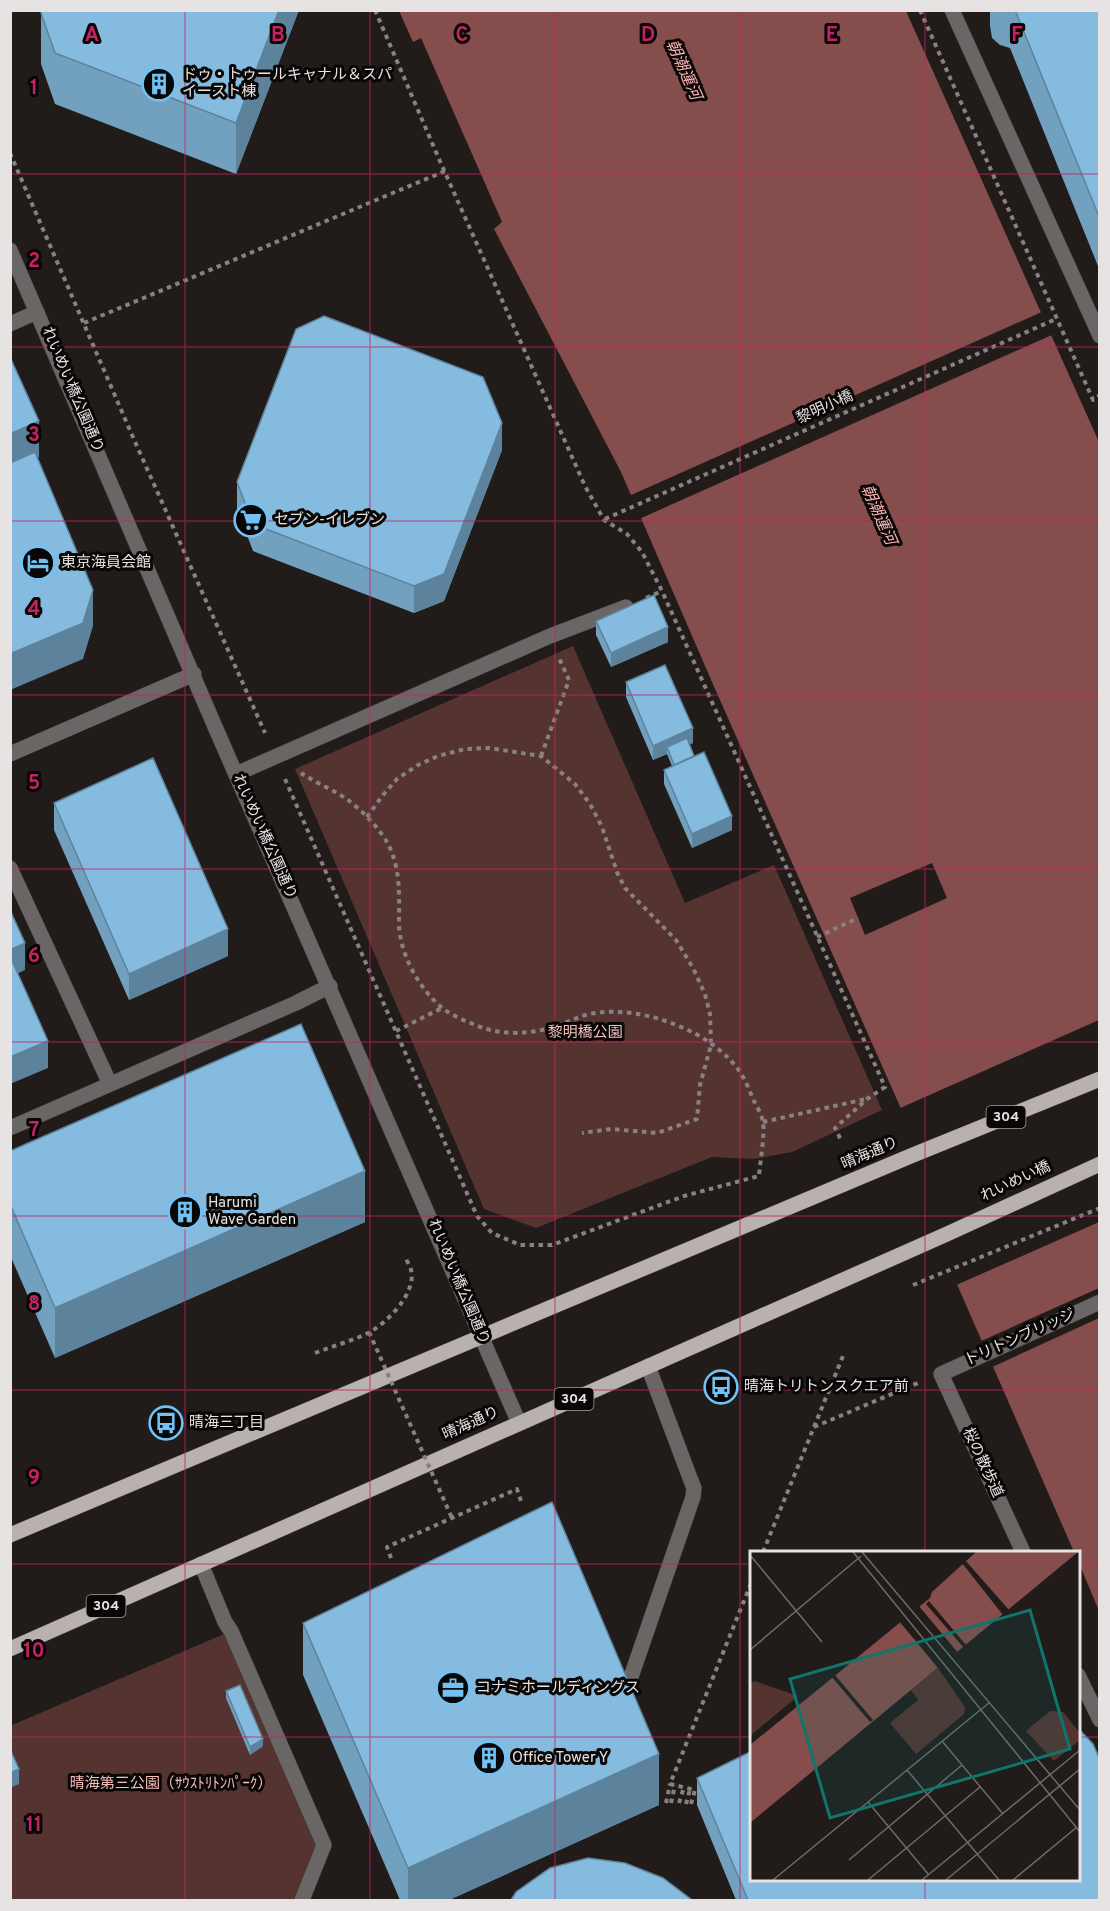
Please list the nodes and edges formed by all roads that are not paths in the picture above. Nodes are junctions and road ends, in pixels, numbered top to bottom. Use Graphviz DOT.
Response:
graph roads {
  1 [pos="952,10"];
  2 [pos="10,250"];
  3 [pos="37,312"];
  4 [pos="10,324"];
  5 [pos="1100,336"];
  6 [pos="626,607"];
  7 [pos="194,674"];
  8 [pos="10,754"];
  9 [pos="236,774"];
  10 [pos="10,868"];
  11 [pos="330,986"];
  12 [pos="1100,1079"];
  13 [pos="110,1084"];
  14 [pos="10,1128"];
  15 [pos="1100,1164"];
  16 [pos="947,1234"];
  17 [pos="1100,1302"];
  18 [pos="482,1337"];
  19 [pos="648,1366"];
  20 [pos="941,1374"];
  21 [pos="519,1423"];
  22 [pos="10,1535"];
  23 [pos="1023,1551"];
  24 [pos="201,1564"];
  25 [pos="10,1649"];
  26 [pos="1080,1679"];
  27 [pos="619,1711"];
  28 [pos="1100,1720"];
  29 [pos="302,1900"];
  1 -- 5 [label="street"];
  2 -- 3 [label="street, れいめい橋公園通り"];
  3 -- 4 [label="street"];
  3 -- 7 [label="street, れいめい橋公園通り"];
  6 -- 9 [label="street"];
  7 -- 8 [label="street"];
  7 -- 9 [label="street, れいめい橋公園通り"];
  9 -- 11 [label="street, れいめい橋公園通り"];
  10 -- 13 [label="street"];
  11 -- 13 [label="street"];
  11 -- 18 [label="street, れいめい橋公園通り"];
  12 -- 18 [label="main road, 晴海通り / 304"];
  13 -- 14 [label="street"];
  15 -- 16 [label="main road, れいめい橋 / 304"];
  16 -- 19 [label="main road, 晴海通り / 304"];
  17 -- 20 [label="street, トリトンブリッジ"];
  18 -- 21 [label="street, れいめい橋公園通り"];
  18 -- 22 [label="main road, 晴海通り / 304"];
  19 -- 21 [label="main road, 晴海通り / 304"];
  19 -- 27 [label="street"];
  20 -- 23 [label="street, 桜の散歩道"];
  21 -- 24 [label="main road, 晴海通り / 304"];
  24 -- 25 [label="main road, 晴海通り / 304"];
  24 -- 29 [label="street"];
  26 -- 28 [label="street"];
}
